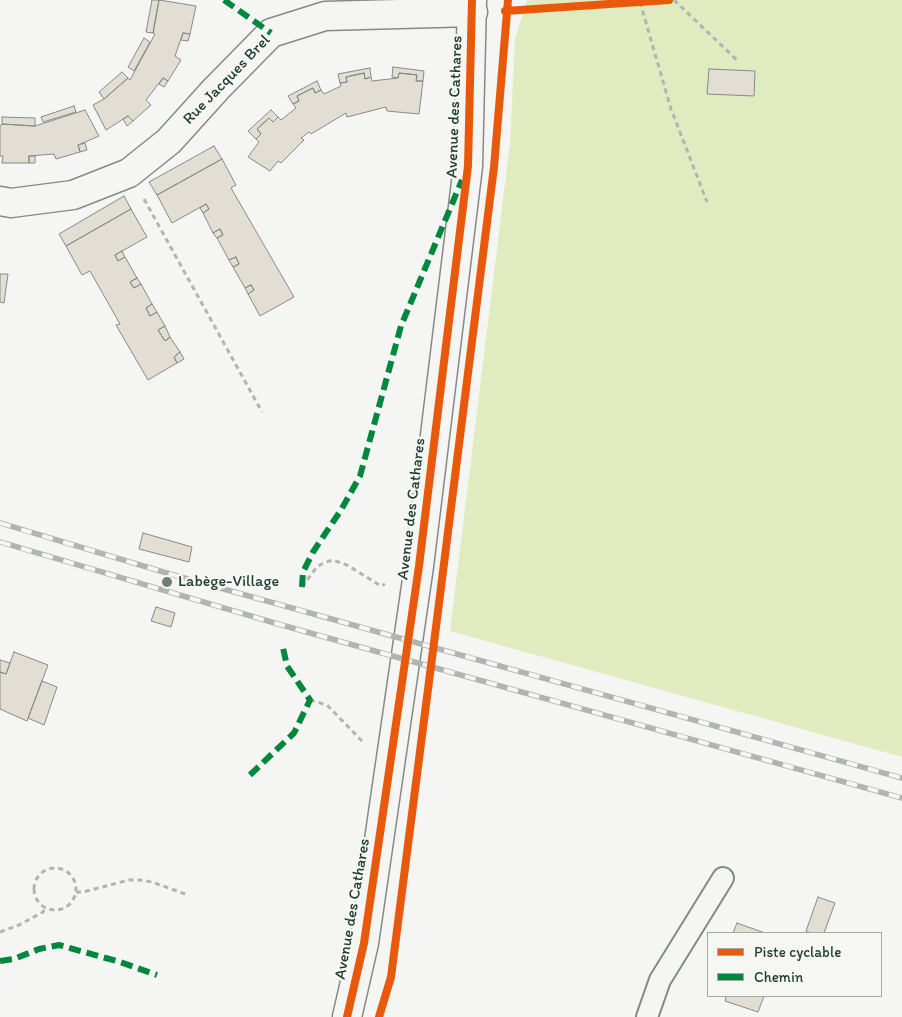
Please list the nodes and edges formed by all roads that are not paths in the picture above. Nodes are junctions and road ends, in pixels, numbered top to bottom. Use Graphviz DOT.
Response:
graph roads {
  1 [pos="473,6"];
  2 [pos="396,7"];
  3 [pos="0,201"];
  4 [pos="723,878"];
  5 [pos="347,1017"];
  6 [pos="647,1017"];
  1 -- 2 [label="street, Rue Jacques Brel"];
  1 -- 5 [label="street, Avenue des Cathares"];
  2 -- 3 [label="street, Rue Jacques Brel"];
  4 -- 6 [label="lane"];
}
